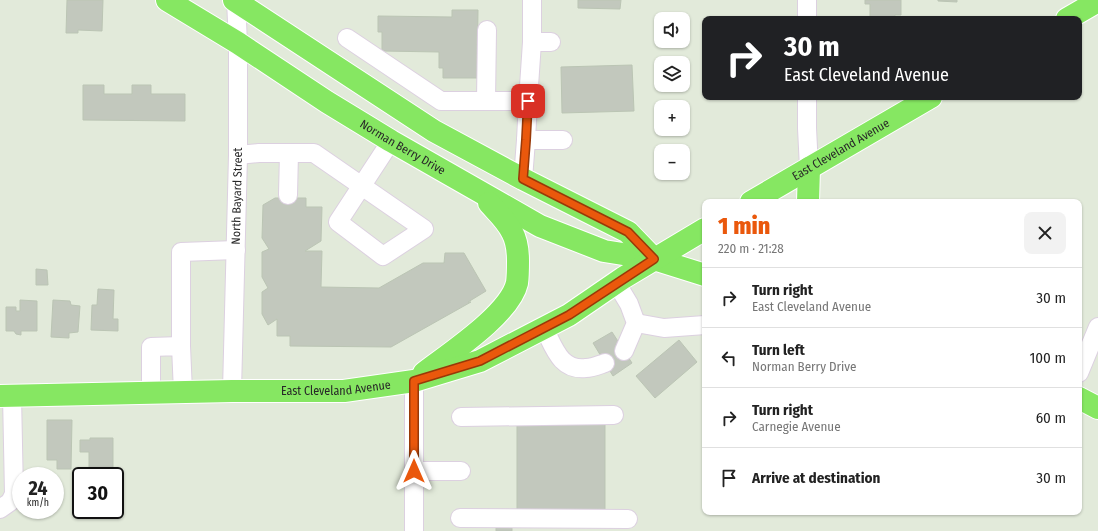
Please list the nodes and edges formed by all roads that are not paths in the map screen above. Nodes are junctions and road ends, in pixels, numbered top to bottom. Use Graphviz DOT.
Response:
graph roads {
  1 [pos="167,0"];
  2 [pos="235,0"];
  3 [pos="532,0"];
  4 [pos="807,0"];
  5 [pos="1093,2"];
  6 [pos="807,16"];
  7 [pos="1072,16"];
  8 [pos="487,30"];
  9 [pos="347,38"];
  10 [pos="532,42"];
  11 [pos="551,42"];
  12 [pos="238,44"];
  13 [pos="807,100"];
  14 [pos="926,100"];
  15 [pos="486,101"];
  16 [pos="528,101"];
  17 [pos="526,140"];
  18 [pos="562,140"];
  19 [pos="391,141"];
  20 [pos="289,153"];
  21 [pos="238,155"];
  22 [pos="809,168"];
  23 [pos="523,179"];
  24 [pos="361,186"];
  25 [pos="479,192"];
  26 [pos="288,195"];
  27 [pos="756,199"];
  28 [pos="808,199"];
  29 [pos="702,231"];
  30 [pos="236,250"];
  31 [pos="654,259"];
  32 [pos="702,274"];
  33 [pos="617,284"];
  34 [pos="636,323"];
  35 [pos="702,325"];
  36 [pos="1098,327"];
  37 [pos="544,328"];
  38 [pos="181,346"];
  39 [pos="624,351"];
  40 [pos="605,363"];
  41 [pos="1082,366"];
  42 [pos="414,381"];
  43 [pos="232,391"];
  44 [pos="151,392"];
  45 [pos="183,392"];
  46 [pos="6,396"];
  47 [pos="1082,400"];
  48 [pos="1098,408"];
  49 [pos="614,415"];
  50 [pos="461,417"];
  51 [pos="414,471"];
  52 [pos="461,471"];
  53 [pos="0,509"];
  54 [pos="460,518"];
  55 [pos="628,519"];
  56 [pos="414,531"];
  1 -- 12 [label="main road, Norman Berry Drive"];
  2 -- 12 [label="street, North Bayard Street"];
  2 -- 23 [label="main road, Norman Berry Drive"];
  3 -- 10 [label="street"];
  4 -- 6 [label="street"];
  5 -- 7 [label="main road"];
  8 -- 15 [label="street"];
  9 -- 15 [label="street"];
  10 -- 11 [label="street"];
  10 -- 16 [label="street"];
  12 -- 19 [label="main road, Norman Berry Drive"];
  12 -- 21 [label="street, North Bayard Street"];
  13 -- 22 [label="street"];
  14 -- 22 [label="main road, East Cleveland Avenue"];
  15 -- 16 [label="street"];
  16 -- 17 [label="street"];
  17 -- 18 [label="street"];
  17 -- 23 [label="street"];
  19 -- 24 [label="street"];
  19 -- 25 [label="main road, Norman Berry Drive"];
  20 -- 21 [label="street"];
  20 -- 24 [label="street"];
  20 -- 26 [label="street"];
  21 -- 30 [label="street, North Bayard Street"];
  22 -- 27 [label="main road, East Cleveland Avenue"];
  22 -- 28 [label="main road"];
  23 -- 31 [label="main road, Norman Berry Drive"];
  24 -- 24 [label="street"];
  25 -- 31 [label="main road, Norman Berry Drive"];
  25 -- 42 [label="main road"];
  29 -- 31 [label="main road, East Cleveland Avenue"];
  30 -- 38 [label="street"];
  30 -- 43 [label="street, North Bayard Street"];
  31 -- 32 [label="main road, Norman Berry Drive"];
  31 -- 33 [label="main road, East Cleveland Avenue"];
  33 -- 34 [label="street"];
  33 -- 37 [label="main road, East Cleveland Avenue"];
  34 -- 35 [label="street"];
  34 -- 39 [label="street"];
  36 -- 41 [label="street"];
  37 -- 40 [label="street"];
  37 -- 42 [label="main road, East Cleveland Avenue"];
  38 -- 44 [label="street"];
  38 -- 45 [label="street"];
  42 -- 43 [label="main road, East Cleveland Avenue"];
  42 -- 51 [label="street"];
  43 -- 45 [label="main road, East Cleveland Avenue"];
  44 -- 45 [label="main road, East Cleveland Avenue"];
  44 -- 46 [label="main road, East Cleveland Avenue"];
  46 -- 53 [label="street"];
  47 -- 48 [label="main road"];
  49 -- 50 [label="street"];
  51 -- 52 [label="street"];
  51 -- 56 [label="street"];
  54 -- 55 [label="street"];
}
